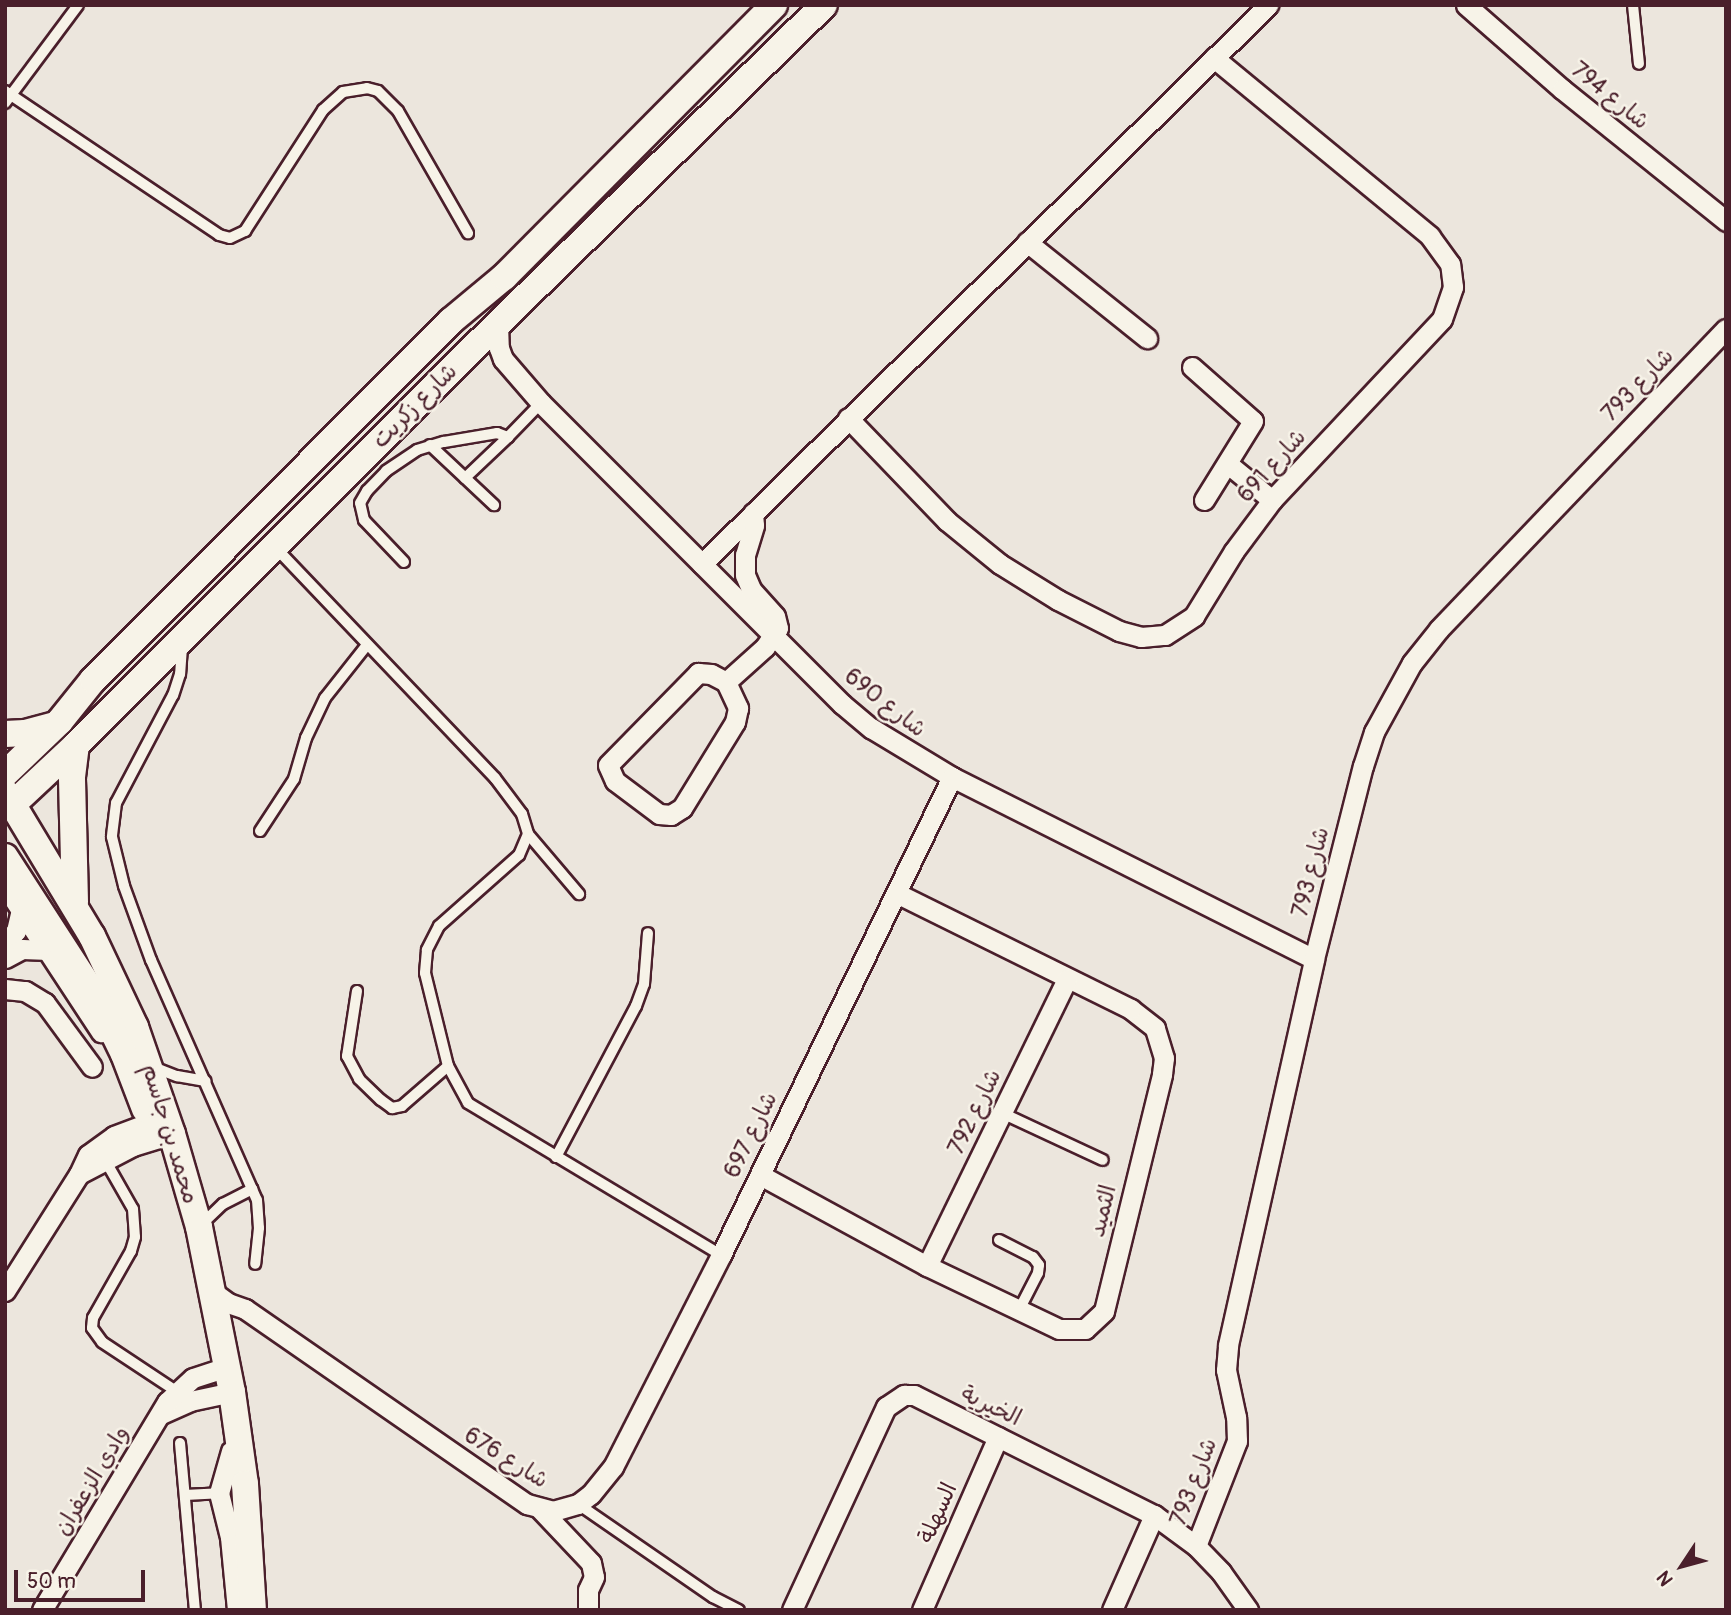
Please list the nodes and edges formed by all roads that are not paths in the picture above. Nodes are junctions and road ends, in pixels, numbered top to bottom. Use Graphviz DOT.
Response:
graph roads {
  1 [pos="78,5"];
  2 [pos="774,5"];
  3 [pos="824,5"];
  4 [pos="1268,5"];
  5 [pos="1466,5"];
  6 [pos="1633,5"];
  7 [pos="1214,58"];
  8 [pos="1639,64"];
  9 [pos="7,97"];
  10 [pos="1726,222"];
  11 [pos="468,233"];
  12 [pos="1027,242"];
  13 [pos="498,324"];
  14 [pos="1726,329"];
  15 [pos="1147,338"];
  16 [pos="464,357"];
  17 [pos="1192,367"];
  18 [pos="510,369"];
  19 [pos="541,403"];
  20 [pos="848,418"];
  21 [pos="508,437"];
  22 [pos="430,445"];
  23 [pos="1228,464"];
  24 [pos="465,478"];
  25 [pos="1204,500"];
  26 [pos="1272,500"];
  27 [pos="494,505"];
  28 [pos="753,513"];
  29 [pos="274,547"];
  30 [pos="404,562"];
  31 [pos="702,564"];
  32 [pos="774,637"];
  33 [pos="182,638"];
  34 [pos="367,645"];
  35 [pos="726,682"];
  36 [pos="56,724"];
  37 [pos="5,734"];
  38 [pos="76,745"];
  39 [pos="5,774"];
  40 [pos="951,776"];
  41 [pos="8,800"];
  42 [pos="260,831"];
  43 [pos="528,834"];
  44 [pos="5,857"];
  45 [pos="5,886"];
  46 [pos="896,893"];
  47 [pos="579,894"];
  48 [pos="75,903"];
  49 [pos="21,909"];
  50 [pos="648,933"];
  51 [pos="5,944"];
  52 [pos="48,950"];
  53 [pos="5,958"];
  54 [pos="1314,959"];
  55 [pos="1068,979"];
  56 [pos="5,989"];
  57 [pos="75,990"];
  58 [pos="357,991"];
  59 [pos="49,1008"];
  60 [pos="124,1054"];
  61 [pos="149,1066"];
  62 [pos="448,1066"];
  63 [pos="92,1067"];
  64 [pos="206,1081"];
  65 [pos="1002,1113"];
  66 [pos="161,1127"];
  67 [pos="556,1157"];
  68 [pos="105,1160"];
  69 [pos="1103,1160"];
  70 [pos="79,1174"];
  71 [pos="760,1175"];
  72 [pos="253,1189"];
  73 [pos="199,1227"];
  74 [pos="999,1240"];
  75 [pos="721,1255"];
  76 [pos="255,1264"];
  77 [pos="927,1266"];
  78 [pos="5,1291"];
  79 [pos="213,1292"];
  80 [pos="1019,1310"];
  81 [pos="256,1317"];
  82 [pos="221,1331"];
  83 [pos="225,1380"];
  84 [pos="176,1391"];
  85 [pos="161,1414"];
  86 [pos="998,1437"];
  87 [pos="180,1443"];
  88 [pos="231,1451"];
  89 [pos="219,1493"];
  90 [pos="185,1495"];
  91 [pos="578,1504"];
  92 [pos="244,1506"];
  93 [pos="540,1509"];
  94 [pos="1154,1515"];
  95 [pos="1196,1546"];
  96 [pos="584,1608"];
  97 [pos="43,1610"];
  98 [pos="195,1610"];
  99 [pos="237,1610"];
  100 [pos="253,1610"];
  101 [pos="738,1610"];
  102 [pos="792,1610"];
  103 [pos="922,1610"];
  104 [pos="1112,1610"];
  105 [pos="1248,1610"];
  1 -- 9 [label="lane"];
  2 -- 36 [label="street, شارع زكريت"];
  3 -- 13 [label="street, شارع زكريت"];
  4 -- 7 [label="street"];
  5 -- 10 [label="street, شارع 794"];
  6 -- 8 [label="lane"];
  7 -- 12 [label="street"];
  7 -- 26 [label="street, شارع 691"];
  9 -- 11 [label="lane"];
  12 -- 15 [label="street"];
  12 -- 20 [label="street"];
  13 -- 16 [label="street, شارع زكريت"];
  13 -- 18 [label="street, شارع 690"];
  14 -- 54 [label="street, شارع 793"];
  16 -- 18 [label="street, شارع 690"];
  16 -- 29 [label="street, شارع زكريت"];
  17 -- 23 [label="street"];
  18 -- 19 [label="street, شارع 690"];
  19 -- 21 [label="lane"];
  19 -- 31 [label="street, شارع 690"];
  20 -- 26 [label="street, شارع 691"];
  20 -- 28 [label="street"];
  21 -- 22 [label="lane"];
  21 -- 24 [label="lane"];
  22 -- 24 [label="lane"];
  22 -- 30 [label="lane"];
  23 -- 25 [label="street"];
  23 -- 26 [label="street"];
  24 -- 27 [label="lane"];
  28 -- 31 [label="street"];
  28 -- 32 [label="street"];
  29 -- 33 [label="street, شارع زكريت"];
  29 -- 34 [label="lane"];
  31 -- 32 [label="street, شارع 690"];
  32 -- 35 [label="street"];
  32 -- 40 [label="street, شارع 690"];
  33 -- 38 [label="street, شارع زكريت"];
  33 -- 64 [label="lane"];
  34 -- 42 [label="lane"];
  34 -- 43 [label="lane"];
  35 -- 35 [label="street"];
  36 -- 37 [label="street"];
  36 -- 39 [label="street, شارع زكريت"];
  38 -- 41 [label="street, شارع زكريت"];
  38 -- 48 [label="street"];
  40 -- 46 [label="street, شارع 697"];
  40 -- 54 [label="street, شارع 690"];
  41 -- 48 [label="street, محمد بن جاسم"];
  43 -- 47 [label="lane"];
  43 -- 62 [label="lane"];
  44 -- 60 [label="street, محمد بن جاسم"];
  45 -- 49 [label="street"];
  46 -- 55 [label="street, الثميد"];
  46 -- 71 [label="street, شارع 697"];
  48 -- 61 [label="street, محمد بن جاسم"];
  49 -- 51 [label="street"];
  49 -- 52 [label="street"];
  50 -- 67 [label="lane"];
  52 -- 53 [label="street"];
  52 -- 57 [label="street"];
  54 -- 95 [label="street, شارع 793"];
  55 -- 65 [label="street, شارع 792"];
  55 -- 80 [label="street, الثميد"];
  56 -- 59 [label="street"];
  57 -- 59 [label="street"];
  57 -- 60 [label="street"];
  58 -- 62 [label="lane"];
  59 -- 63 [label="street"];
  60 -- 66 [label="street, محمد بن جاسم"];
  61 -- 64 [label="lane"];
  61 -- 66 [label="street, محمد بن جاسم"];
  62 -- 67 [label="lane"];
  64 -- 72 [label="lane"];
  65 -- 69 [label="lane"];
  65 -- 77 [label="street, شارع 792"];
  66 -- 68 [label="street"];
  66 -- 70 [label="street"];
  66 -- 73 [label="street, محمد بن جاسم"];
  66 -- 83 [label="street, محمد بن جاسم"];
  67 -- 75 [label="lane"];
  68 -- 70 [label="street"];
  68 -- 84 [label="lane"];
  70 -- 78 [label="street"];
  71 -- 75 [label="street, شارع 697"];
  71 -- 77 [label="street, الثميد"];
  72 -- 73 [label="lane"];
  72 -- 76 [label="lane"];
  73 -- 79 [label="street, محمد بن جاسم"];
  74 -- 80 [label="lane"];
  75 -- 91 [label="street, شارع 697"];
  77 -- 80 [label="street, الثميد"];
  79 -- 81 [label="street, شارع 676"];
  79 -- 82 [label="street, محمد بن جاسم"];
  81 -- 82 [label="street"];
  81 -- 93 [label="street, شارع 676"];
  82 -- 83 [label="street, محمد بن جاسم"];
  83 -- 84 [label="street, وادي الزعفران"];
  83 -- 85 [label="street, وادي الزعفران"];
  83 -- 88 [label="street, محمد بن جاسم"];
  83 -- 92 [label="street, محمد بن جاسم"];
  84 -- 85 [label="street, وادي الزعفران"];
  85 -- 97 [label="street, وادي الزعفران"];
  86 -- 94 [label="street, الخيرية"];
  86 -- 102 [label="street, الخيرية"];
  86 -- 103 [label="street, السهلة"];
  87 -- 90 [label="lane"];
  88 -- 89 [label="street"];
  88 -- 92 [label="street, محمد بن جاسم"];
  89 -- 90 [label="lane"];
  89 -- 99 [label="street"];
  90 -- 98 [label="lane"];
  91 -- 93 [label="street, شارع 676"];
  91 -- 101 [label="lane"];
  92 -- 100 [label="street, محمد بن جاسم"];
  93 -- 96 [label="street"];
  94 -- 95 [label="street, الخيرية"];
  94 -- 104 [label="street"];
  95 -- 105 [label="street, الخيرية"];
}
